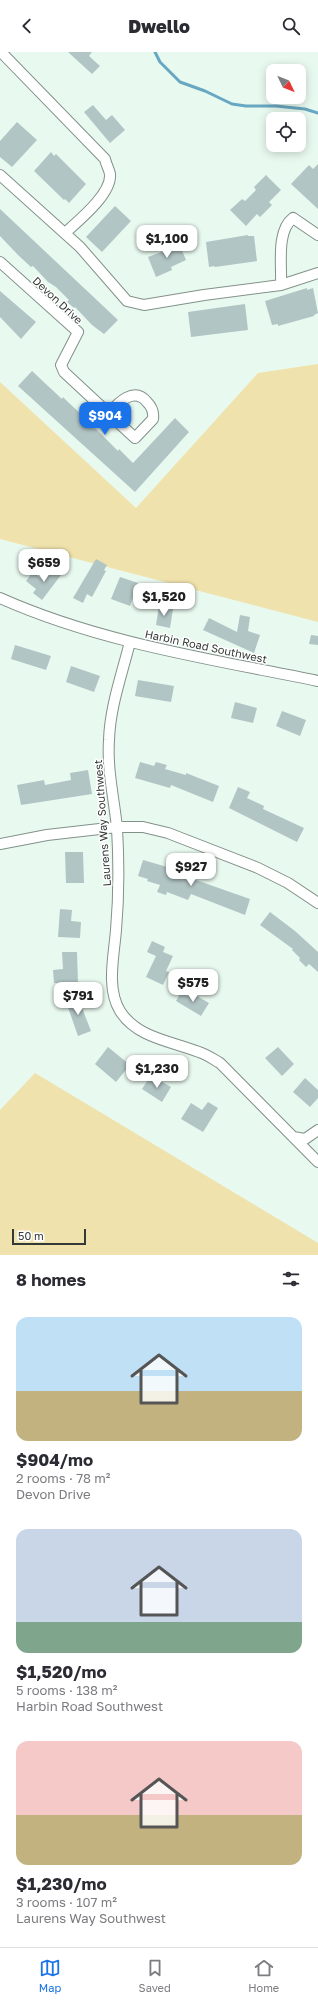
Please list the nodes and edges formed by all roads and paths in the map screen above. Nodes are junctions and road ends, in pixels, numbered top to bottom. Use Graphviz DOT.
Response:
graph roads {
  1 [pos="1,52"];
  2 [pos="0,175"];
  3 [pos="65,233"];
  4 [pos="318,234"];
  5 [pos="0,262"];
  6 [pos="318,273"];
  7 [pos="281,285"];
  8 [pos="108,413"];
  9 [pos="0,598"];
  10 [pos="130,642"];
  11 [pos="318,681"];
  12 [pos="117,827"];
  13 [pos="0,844"];
  14 [pos="318,903"];
  15 [pos="318,1130"];
  16 [pos="293,1137"];
  17 [pos="318,1162"];
  1 -- 3 [label="street"];
  2 -- 3 [label="street"];
  3 -- 7 [label="street"];
  4 -- 7 [label="street"];
  5 -- 8 [label="street, Devon Drive"];
  6 -- 7 [label="street"];
  8 -- 8 [label="street, Devon Drive"];
  9 -- 10 [label="street, Harbin Road Southwest"];
  10 -- 11 [label="street, Harbin Road Southwest"];
  10 -- 12 [label="street, Laurens Way Southwest"];
  12 -- 13 [label="street"];
  12 -- 14 [label="street"];
  12 -- 16 [label="street, Laurens Way Southwest"];
  15 -- 16 [label="street"];
  16 -- 17 [label="street, Laurens Way Southwest"];
}
